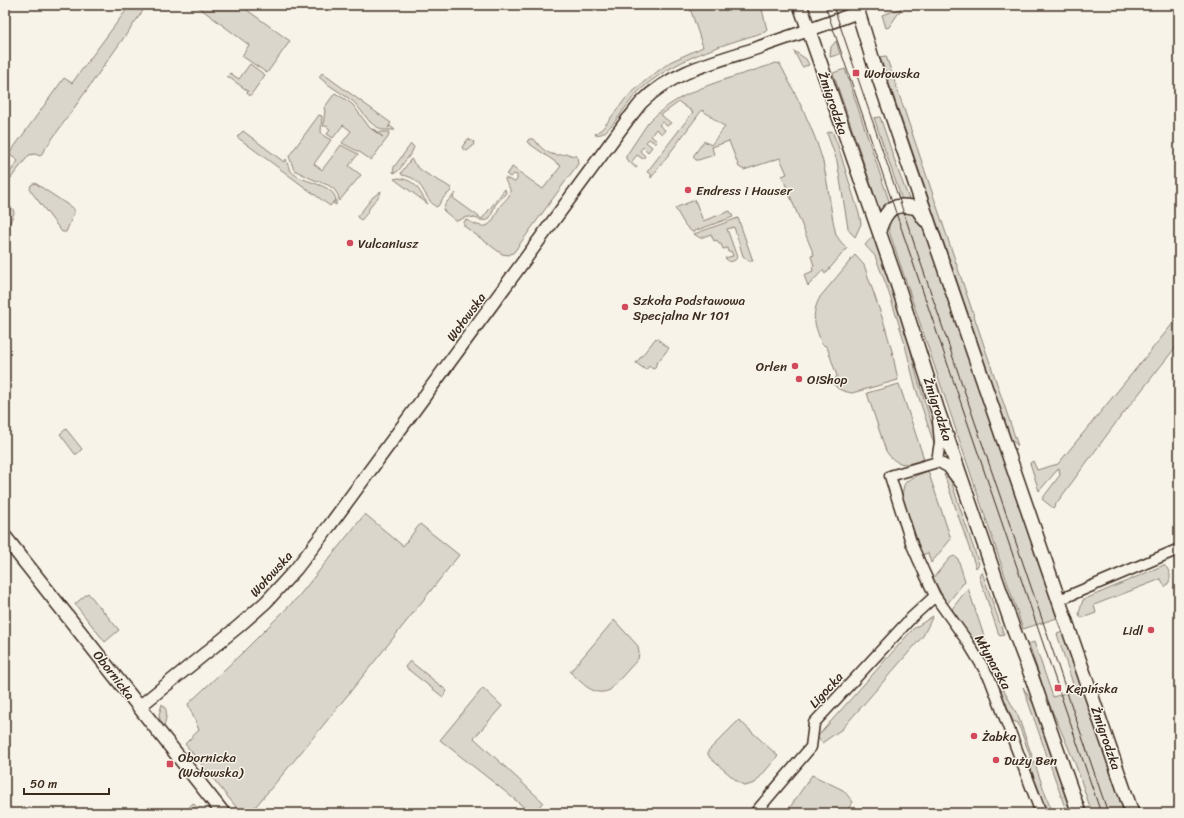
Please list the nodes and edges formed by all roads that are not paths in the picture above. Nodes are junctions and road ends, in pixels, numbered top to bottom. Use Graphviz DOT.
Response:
graph roads {
  1 [pos="800,5"];
  2 [pos="857,8"];
  3 [pos="808,31"];
  4 [pos="930,226"];
  5 [pos="879,230"];
  6 [pos="937,408"];
  7 [pos="936,461"];
  8 [pos="965,490"];
  9 [pos="5,537"];
  10 [pos="1179,549"];
  11 [pos="935,596"];
  12 [pos="1059,600"];
  13 [pos="139,707"];
  14 [pos="223,813"];
  15 [pos="756,813"];
  16 [pos="1041,813"];
  17 [pos="1079,813"];
  18 [pos="1132,813"];
  1 -- 3 [label="main road, Żmigrodzka"];
  2 -- 3 [label="street, Wołowska"];
  2 -- 4 [label="main road, Żmigrodzka"];
  3 -- 5 [label="main road, Żmigrodzka"];
  3 -- 13 [label="street, Wołowska"];
  4 -- 5 [label="main road"];
  4 -- 12 [label="main road, Żmigrodzka"];
  5 -- 6 [label="main road, Żmigrodzka"];
  6 -- 7 [label="street"];
  6 -- 8 [label="main road, Żmigrodzka"];
  7 -- 8 [label="street"];
  7 -- 11 [label="street, Młynarska"];
  8 -- 17 [label="main road, Żmigrodzka"];
  9 -- 13 [label="main road, Obornicka"];
  10 -- 12 [label="street"];
  11 -- 15 [label="street, Ligocka"];
  11 -- 16 [label="street, Młynarska"];
  12 -- 18 [label="main road, Żmigrodzka"];
  13 -- 14 [label="main road, Obornicka"];
}
